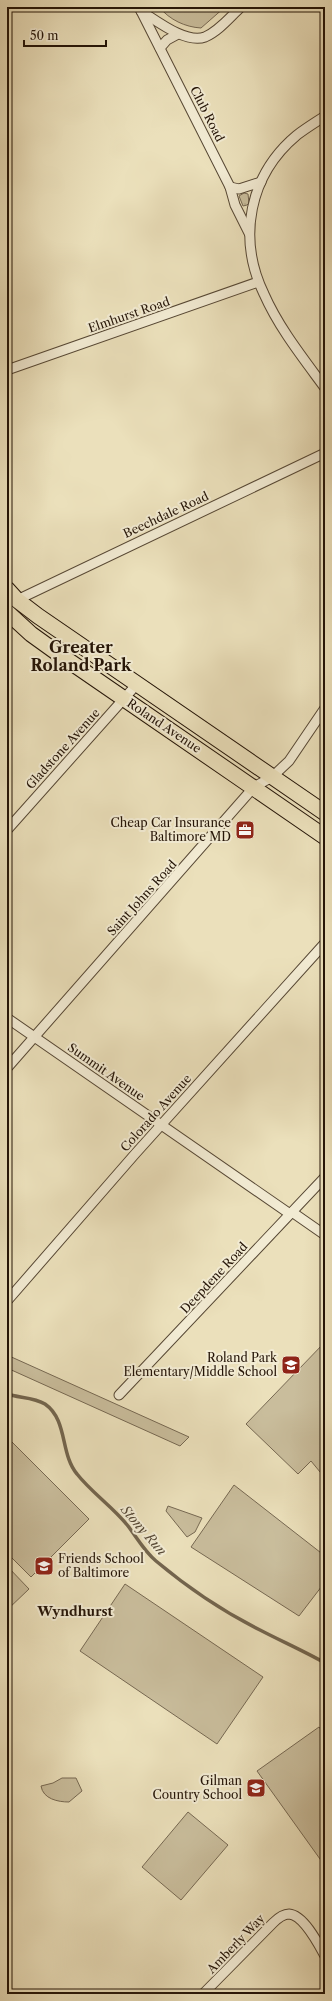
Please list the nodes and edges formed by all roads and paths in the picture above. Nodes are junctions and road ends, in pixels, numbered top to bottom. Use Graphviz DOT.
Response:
graph roads {
  1 [pos="241,7"];
  2 [pos="140,9"];
  3 [pos="178,34"];
  4 [pos="160,48"];
  5 [pos="325,116"];
  6 [pos="261,182"];
  7 [pos="230,187"];
  8 [pos="249,234"];
  9 [pos="258,282"];
  10 [pos="7,370"];
  11 [pos="325,388"];
  12 [pos="325,453"];
  13 [pos="12,595"];
  14 [pos="7,612"];
  15 [pos="137,684"];
  16 [pos="124,699"];
  17 [pos="325,708"];
  18 [pos="272,776"];
  19 [pos="254,787"];
  20 [pos="325,813"];
  21 [pos="7,830"];
  22 [pos="325,836"];
  23 [pos="325,943"];
  24 [pos="7,1018"];
  25 [pos="34,1037"];
  26 [pos="7,1068"];
  27 [pos="162,1125"];
  28 [pos="325,1177"];
  29 [pos="291,1213"];
  30 [pos="325,1235"];
  31 [pos="7,1301"];
  32 [pos="120,1395"];
  33 [pos="325,1956"];
  34 [pos="203,1994"];
  1 -- 3 [label="street"];
  2 -- 3 [label="street"];
  2 -- 4 [label="street, Club Road"];
  3 -- 4 [label="street"];
  4 -- 7 [label="street, Club Road"];
  5 -- 6 [label="street"];
  6 -- 7 [label="street"];
  6 -- 8 [label="street, Club Road"];
  7 -- 8 [label="street, Club Road"];
  8 -- 9 [label="street, Club Road"];
  9 -- 10 [label="street, Elmhurst Road"];
  9 -- 11 [label="street, Club Road"];
  12 -- 13 [label="street, Beechdale Road"];
  13 -- 15 [label="main road, Roland Avenue"];
  14 -- 16 [label="main road, Roland Avenue"];
  15 -- 16 [label="street, Gladstone Avenue"];
  15 -- 18 [label="main road, Roland Avenue"];
  16 -- 19 [label="main road, Roland Avenue"];
  16 -- 21 [label="street, Gladstone Avenue"];
  17 -- 18 [label="street, Saint Johns Road"];
  18 -- 19 [label="street, Saint Johns Road"];
  18 -- 20 [label="main road, Roland Avenue"];
  19 -- 22 [label="main road, Roland Avenue"];
  19 -- 25 [label="street, Saint Johns Road"];
  23 -- 27 [label="street, Colorado Avenue"];
  24 -- 25 [label="street, Summit Avenue"];
  25 -- 26 [label="street, Saint Johns Road"];
  25 -- 27 [label="street, Summit Avenue"];
  27 -- 29 [label="street, Summit Avenue"];
  27 -- 31 [label="street, Colorado Avenue"];
  28 -- 29 [label="street, Deepdene Road"];
  29 -- 30 [label="street, Summit Avenue"];
  29 -- 32 [label="street, Deepdene Road"];
  33 -- 34 [label="street, Amberly Way"];
}
